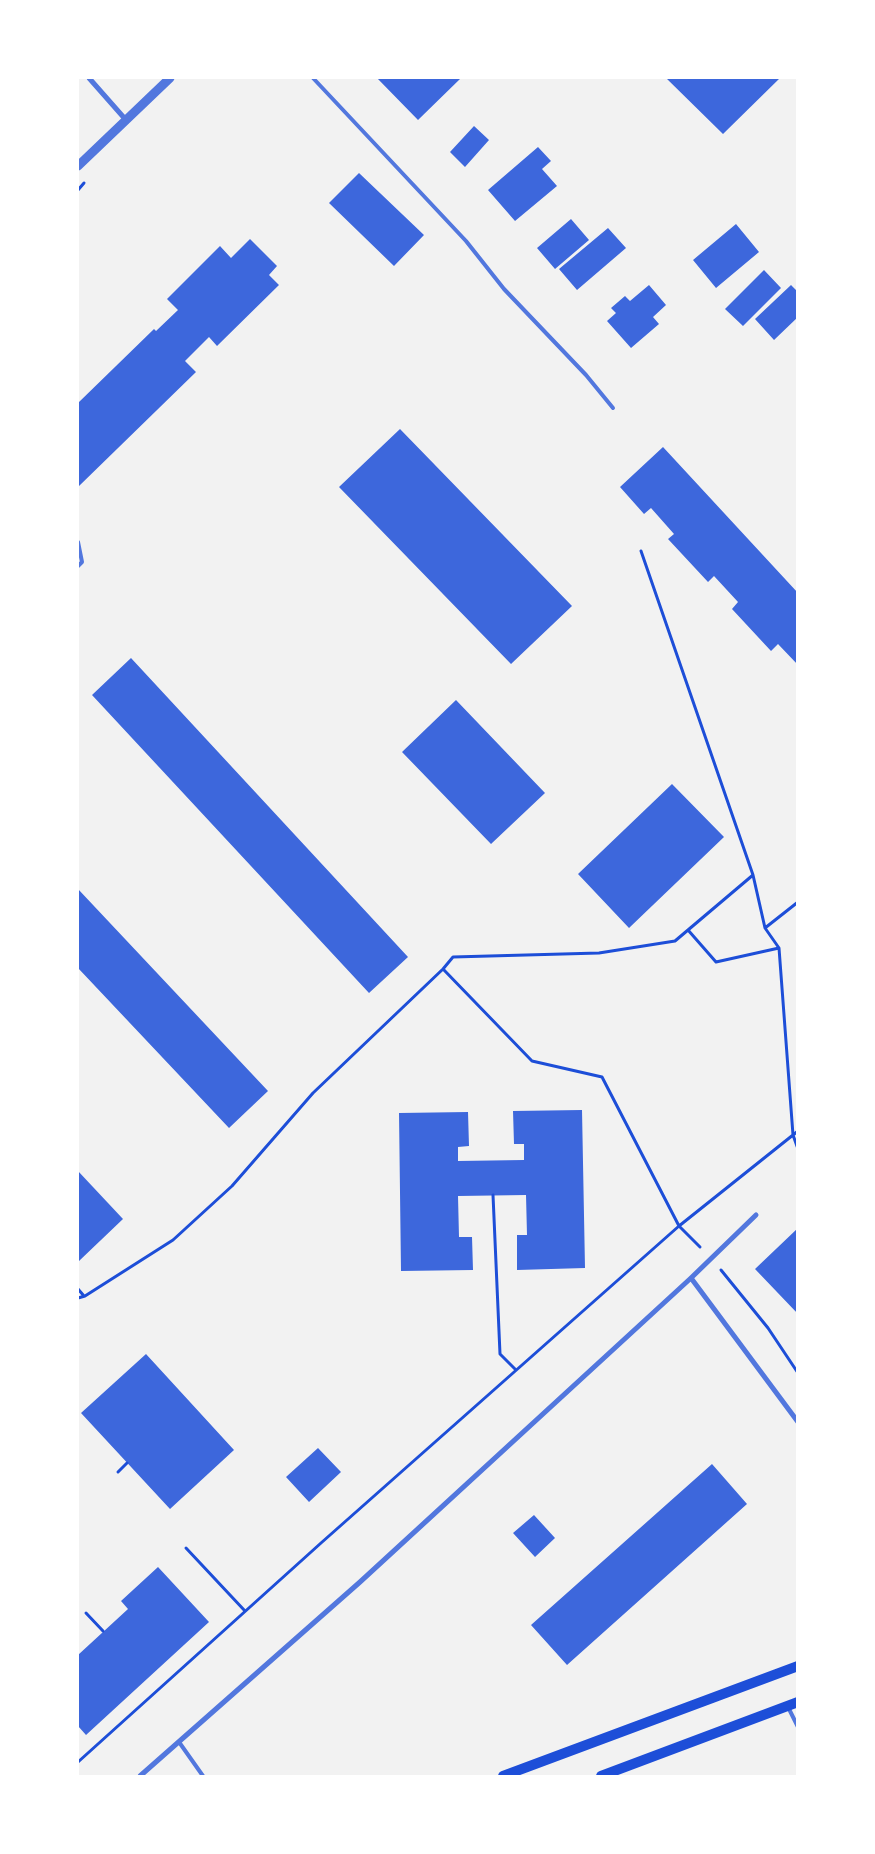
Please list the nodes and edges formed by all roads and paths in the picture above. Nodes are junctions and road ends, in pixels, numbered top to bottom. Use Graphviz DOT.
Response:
graph roads {
  1 [pos="89,78"];
  2 [pos="170,78"];
  3 [pos="313,78"];
  4 [pos="126,120"];
  5 [pos="78,166"];
  6 [pos="613,408"];
  7 [pos="78,542"];
  8 [pos="641,551"];
  9 [pos="78,566"];
  10 [pos="753,875"];
  11 [pos="798,902"];
  12 [pos="765,928"];
  13 [pos="688,930"];
  14 [pos="779,948"];
  15 [pos="443,970"];
  16 [pos="798,1131"];
  17 [pos="793,1135"];
  18 [pos="798,1149"];
  19 [pos="493,1195"];
  20 [pos="756,1215"];
  21 [pos="679,1226"];
  22 [pos="712,1259"];
  23 [pos="691,1278"];
  24 [pos="78,1289"];
  25 [pos="85,1296"];
  26 [pos="78,1298"];
  27 [pos="516,1370"];
  28 [pos="798,1373"];
  29 [pos="798,1422"];
  30 [pos="127,1463"];
  31 [pos="118,1472"];
  32 [pos="186,1548"];
  33 [pos="245,1611"];
  34 [pos="86,1613"];
  35 [pos="103,1631"];
  36 [pos="798,1666"];
  37 [pos="798,1702"];
  38 [pos="787,1706"];
  39 [pos="798,1727"];
  40 [pos="179,1742"];
  41 [pos="78,1762"];
  42 [pos="140,1776"];
  43 [pos="203,1776"];
  44 [pos="503,1776"];
  45 [pos="601,1776"];
  1 -- 4 [label="street"];
  2 -- 4 [label="street"];
  3 -- 6 [label="lane"];
  4 -- 5 [label="street"];
  7 -- 9 [label="lane"];
  8 -- 10 [label="path"];
  10 -- 12 [label="path"];
  10 -- 13 [label="path"];
  11 -- 12 [label="path"];
  12 -- 14 [label="path"];
  13 -- 14 [label="path"];
  13 -- 15 [label="path"];
  14 -- 17 [label="path"];
  15 -- 21 [label="path"];
  15 -- 25 [label="path"];
  16 -- 17 [label="path"];
  17 -- 18 [label="path"];
  17 -- 21 [label="path"];
  19 -- 27 [label="path"];
  20 -- 22 [label="street"];
  21 -- 22 [label="path"];
  21 -- 27 [label="path"];
  22 -- 23 [label="street"];
  22 -- 28 [label="path"];
  23 -- 29 [label="street"];
  23 -- 40 [label="street"];
  24 -- 25 [label="path"];
  25 -- 26 [label="path"];
  27 -- 33 [label="path"];
  30 -- 31 [label="path"];
  32 -- 33 [label="path"];
  33 -- 41 [label="path"];
  34 -- 35 [label="path"];
  36 -- 44 [label="main road"];
  37 -- 38 [label="main road"];
  38 -- 39 [label="lane"];
  38 -- 45 [label="main road"];
  40 -- 42 [label="street"];
  40 -- 43 [label="lane"];
}
